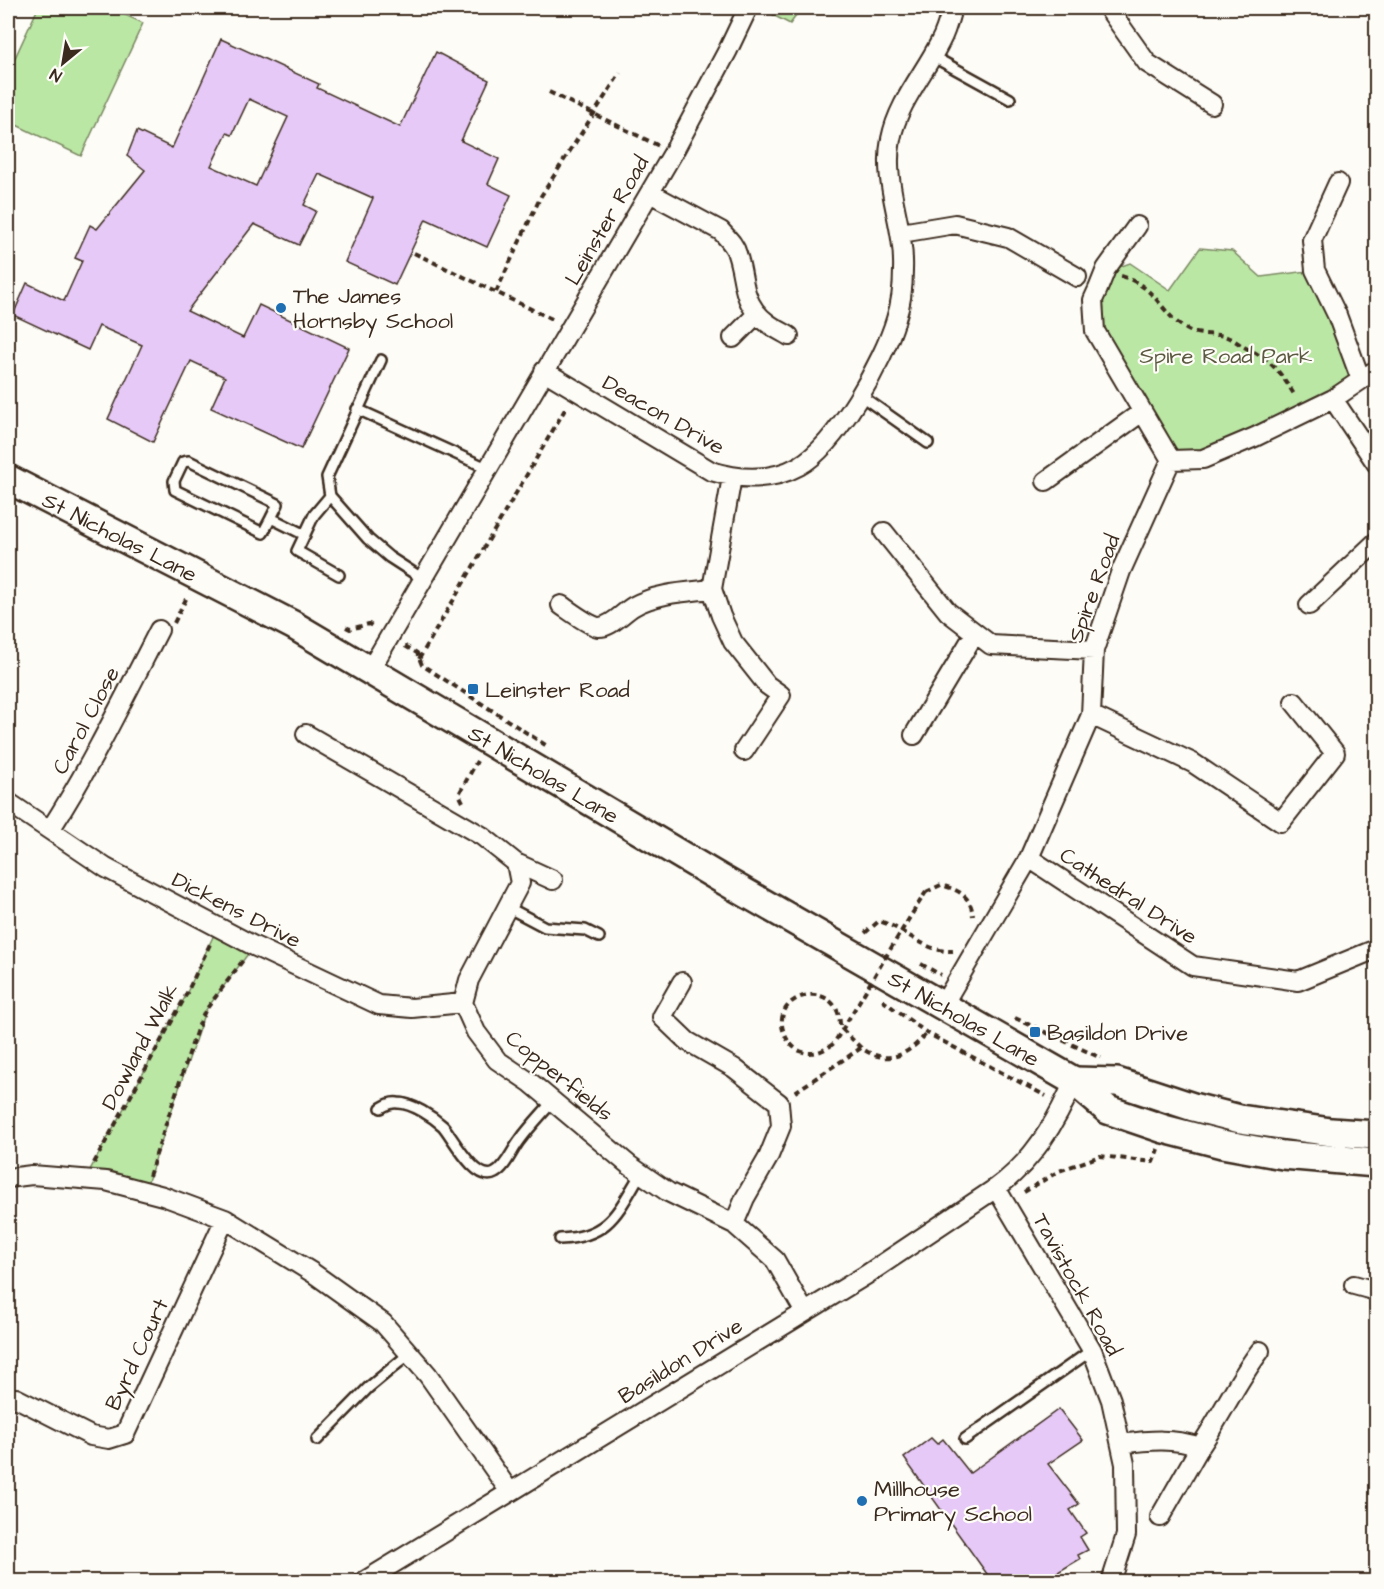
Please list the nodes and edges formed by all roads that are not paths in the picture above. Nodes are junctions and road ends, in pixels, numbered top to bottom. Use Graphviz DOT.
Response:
graph roads {
  1 [pos="748,8"];
  2 [pos="952,8"];
  3 [pos="1108,8"];
  4 [pos="932,56"];
  5 [pos="1010,99"];
  6 [pos="1212,104"];
  7 [pos="1338,183"];
  8 [pos="650,193"];
  9 [pos="1137,226"];
  10 [pos="901,233"];
  11 [pos="1077,277"];
  12 [pos="757,314"];
  13 [pos="789,336"];
  14 [pos="733,338"];
  15 [pos="381,360"];
  16 [pos="544,370"];
  17 [pos="1369,375"];
  18 [pos="860,396"];
  19 [pos="1333,399"];
  20 [pos="357,410"];
  21 [pos="1142,412"];
  22 [pos="928,443"];
  23 [pos="1171,460"];
  24 [pos="1377,464"];
  25 [pos="487,468"];
  26 [pos="732,477"];
  27 [pos="8,479"];
  28 [pos="1047,481"];
  29 [pos="330,496"];
  30 [pos="271,518"];
  31 [pos="884,532"];
  32 [pos="305,535"];
  33 [pos="1377,543"];
  34 [pos="339,575"];
  35 [pos="423,579"];
  36 [pos="712,589"];
  37 [pos="561,605"];
  38 [pos="1309,605"];
  39 [pos="159,630"];
  40 [pos="975,633"];
  41 [pos="1094,650"];
  42 [pos="370,670"];
  43 [pos="1294,702"];
  44 [pos="1091,715"];
  45 [pos="306,734"];
  46 [pos="914,735"];
  47 [pos="744,751"];
  48 [pos="8,804"];
  49 [pos="50,831"];
  50 [pos="1029,858"];
  51 [pos="516,863"];
  52 [pos="553,880"];
  53 [pos="509,908"];
  54 [pos="598,937"];
  55 [pos="1377,949"];
  56 [pos="682,982"];
  57 [pos="463,1003"];
  58 [pos="944,1005"];
  59 [pos="1074,1081"];
  60 [pos="553,1101"];
  61 [pos="381,1108"];
  62 [pos="1377,1135"];
  63 [pos="1377,1163"];
  64 [pos="641,1173"];
  65 [pos="8,1178"];
  66 [pos="1000,1196"];
  67 [pos="225,1219"];
  68 [pos="734,1224"];
  69 [pos="560,1239"];
  70 [pos="1353,1285"];
  71 [pos="1377,1291"];
  72 [pos="804,1311"];
  73 [pos="1092,1350"];
  74 [pos="1260,1351"];
  75 [pos="410,1354"];
  76 [pos="16,1398"];
  77 [pos="965,1439"];
  78 [pos="317,1440"];
  79 [pos="1122,1444"];
  80 [pos="1200,1447"];
  81 [pos="510,1492"];
  82 [pos="1160,1517"];
  83 [pos="363,1581"];
  84 [pos="1111,1581"];
  1 -- 8 [label="street, Leinster Road"];
  2 -- 4 [label="street, Deacon Drive"];
  3 -- 6 [label="street"];
  4 -- 5 [label="lane"];
  4 -- 10 [label="street, Deacon Drive"];
  7 -- 17 [label="street"];
  8 -- 12 [label="street"];
  8 -- 16 [label="street, Leinster Road"];
  9 -- 21 [label="street"];
  10 -- 11 [label="street"];
  10 -- 18 [label="street, Deacon Drive"];
  12 -- 13 [label="street"];
  12 -- 14 [label="street"];
  15 -- 20 [label="lane"];
  16 -- 25 [label="street, Leinster Road"];
  16 -- 26 [label="street, Deacon Drive"];
  17 -- 19 [label="street"];
  18 -- 22 [label="lane"];
  18 -- 26 [label="street, Deacon Drive"];
  19 -- 23 [label="street"];
  19 -- 24 [label="street"];
  20 -- 25 [label="lane"];
  20 -- 29 [label="lane"];
  21 -- 23 [label="street"];
  21 -- 28 [label="street"];
  23 -- 41 [label="street, Spire Road"];
  25 -- 35 [label="street, Leinster Road"];
  26 -- 36 [label="street"];
  27 -- 42 [label="main road, St Nicholas Lane"];
  29 -- 32 [label="lane"];
  29 -- 35 [label="lane"];
  30 -- 30 [label="lane"];
  30 -- 32 [label="lane"];
  31 -- 40 [label="street"];
  32 -- 34 [label="lane"];
  33 -- 38 [label="street"];
  35 -- 42 [label="street, Leinster Road"];
  36 -- 37 [label="street"];
  36 -- 47 [label="street"];
  39 -- 49 [label="street, Carol Close"];
  40 -- 41 [label="street"];
  40 -- 46 [label="street"];
  41 -- 44 [label="street, Spire Road"];
  42 -- 58 [label="main road, St Nicholas Lane"];
  43 -- 44 [label="street"];
  44 -- 50 [label="street, Spire Road"];
  45 -- 51 [label="street"];
  48 -- 49 [label="street, Dickens Drive"];
  49 -- 57 [label="street, Dickens Drive"];
  50 -- 55 [label="street, Cathedral Drive"];
  50 -- 58 [label="street, Spire Road"];
  51 -- 52 [label="street"];
  51 -- 53 [label="street"];
  53 -- 54 [label="lane"];
  53 -- 57 [label="street"];
  56 -- 68 [label="street"];
  57 -- 60 [label="street, Copperfields"];
  58 -- 59 [label="main road, St Nicholas Lane"];
  59 -- 62 [label="main road, St Nicholas Lane"];
  59 -- 63 [label="main road, St Nicholas Lane"];
  59 -- 66 [label="street, Basildon Drive"];
  60 -- 61 [label="lane"];
  60 -- 64 [label="street, Copperfields"];
  64 -- 68 [label="street, Copperfields"];
  64 -- 69 [label="lane"];
  65 -- 67 [label="street"];
  66 -- 72 [label="street, Basildon Drive"];
  66 -- 73 [label="street, Tavistock Road"];
  67 -- 75 [label="street"];
  67 -- 76 [label="street, Byrd Court"];
  68 -- 72 [label="street, Copperfields"];
  70 -- 71 [label="street"];
  72 -- 81 [label="street, Basildon Drive"];
  73 -- 77 [label="lane"];
  73 -- 79 [label="street, Tavistock Road"];
  74 -- 80 [label="street"];
  75 -- 78 [label="lane"];
  75 -- 81 [label="street"];
  79 -- 80 [label="street"];
  79 -- 84 [label="street, Tavistock Road"];
  80 -- 82 [label="street"];
  81 -- 83 [label="street, Basildon Drive"];
}
